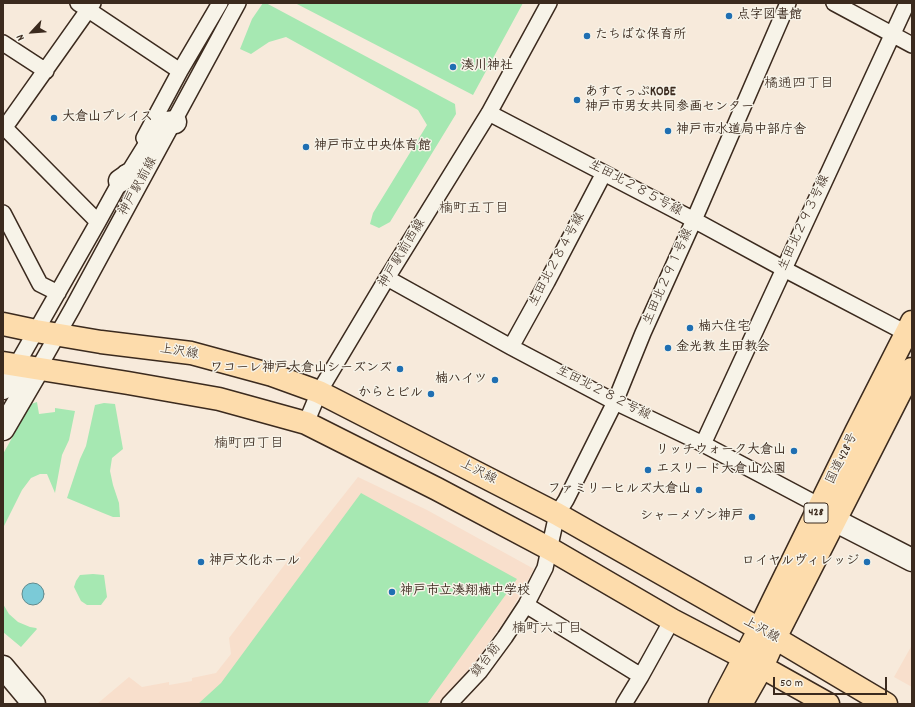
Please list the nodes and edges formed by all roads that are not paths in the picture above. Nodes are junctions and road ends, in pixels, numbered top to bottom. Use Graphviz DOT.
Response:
graph roads {
  1 [pos="220,3"];
  2 [pos="238,3"];
  3 [pos="549,3"];
  4 [pos="788,3"];
  5 [pos="834,3"];
  6 [pos="907,3"];
  7 [pos="86,5"];
  8 [pos="892,34"];
  9 [pos="3,43"];
  10 [pos="912,45"];
  11 [pos="46,70"];
  12 [pos="180,71"];
  13 [pos="489,113"];
  14 [pos="175,122"];
  15 [pos="4,128"];
  16 [pos="604,173"];
  17 [pos="120,181"];
  18 [pos="3,213"];
  19 [pos="694,220"];
  20 [pos="98,222"];
  21 [pos="784,269"];
  22 [pos="388,278"];
  23 [pos="58,293"];
  24 [pos="3,324"];
  25 [pos="910,330"];
  26 [pos="36,332"];
  27 [pos="58,335"];
  28 [pos="511,347"];
  29 [pos="10,365"];
  30 [pos="38,369"];
  31 [pos="912,369"];
  32 [pos="3,388"];
  33 [pos="319,392"];
  34 [pos="615,402"];
  35 [pos="306,423"];
  36 [pos="3,429"];
  37 [pos="703,444"];
  38 [pos="557,514"];
  39 [pos="828,514"];
  40 [pos="550,549"];
  41 [pos="912,560"];
  42 [pos="526,605"];
  43 [pos="672,620"];
  44 [pos="767,634"];
  45 [pos="754,662"];
  46 [pos="3,667"];
  47 [pos="641,676"];
  48 [pos="34,704"];
  49 [pos="449,704"];
  50 [pos="624,704"];
  51 [pos="720,704"];
  52 [pos="741,704"];
  53 [pos="828,704"];
  54 [pos="886,704"];
  1 -- 12 [label="street, 神戸駅前線"];
  2 -- 14 [label="street, 神戸駅前線"];
  3 -- 13 [label="street, 神戸駅前西線"];
  4 -- 19 [label="street, 生田北２９１号線"];
  5 -- 8 [label="street"];
  6 -- 8 [label="street, 生田北２９３号線"];
  7 -- 11 [label="street"];
  7 -- 12 [label="street"];
  8 -- 10 [label="street"];
  8 -- 21 [label="street, 生田北２９３号線"];
  9 -- 11 [label="street"];
  11 -- 15 [label="street"];
  12 -- 17 [label="street, 神戸駅前線"];
  13 -- 16 [label="street, 生田北２８５号線"];
  13 -- 22 [label="street, 神戸駅前西線"];
  14 -- 17 [label="street"];
  14 -- 27 [label="street, 神戸駅前線"];
  15 -- 20 [label="street"];
  16 -- 19 [label="street, 生田北２８５号線"];
  16 -- 28 [label="street, 生田北２８４号線"];
  17 -- 20 [label="street, 神戸駅前線"];
  18 -- 23 [label="street"];
  19 -- 21 [label="street, 生田北２８５号線"];
  19 -- 34 [label="street, 生田北２９１号線"];
  20 -- 23 [label="street, 神戸駅前線"];
  21 -- 25 [label="street, 生田北２８５号線"];
  21 -- 37 [label="street, 生田北２９３号線"];
  22 -- 28 [label="street, 生田北２８２号線"];
  22 -- 33 [label="street, 神戸駅前西線"];
  23 -- 26 [label="street, 神戸駅前線"];
  24 -- 26 [label="main road, 上沢線"];
  25 -- 39 [label="main road, 国道428号 / 428"];
  26 -- 27 [label="main road, 上沢線"];
  26 -- 29 [label="street, 神戸駅前線"];
  27 -- 30 [label="street, 神戸駅前線"];
  27 -- 33 [label="main road, 上沢線"];
  28 -- 34 [label="street, 生田北２８２号線"];
  29 -- 30 [label="main road"];
  29 -- 32 [label="street"];
  30 -- 35 [label="main road"];
  30 -- 36 [label="street"];
  31 -- 39 [label="main road, 国道428号 / 428"];
  33 -- 35 [label="street, 神戸駅前西線"];
  33 -- 38 [label="main road, 上沢線"];
  34 -- 37 [label="street, 生田北２８２号線"];
  34 -- 38 [label="street, 生田北２９１号線"];
  35 -- 40 [label="main road"];
  37 -- 39 [label="street, 生田北２８２号線"];
  38 -- 40 [label="street, 生田北２９１号線"];
  38 -- 44 [label="main road, 上沢線"];
  39 -- 41 [label="street"];
  39 -- 44 [label="main road, 国道428号 / 428"];
  40 -- 42 [label="street, 鎮台筋"];
  40 -- 43 [label="main road"];
  42 -- 47 [label="street"];
  42 -- 49 [label="street, 鎮台筋"];
  43 -- 45 [label="main road"];
  43 -- 47 [label="street"];
  44 -- 45 [label="main road, 国道428号 / 428"];
  44 -- 54 [label="main road, 上沢線"];
  45 -- 51 [label="main road, 国道428号 / 428"];
  45 -- 52 [label="main road, 国道428号 / 428"];
  45 -- 53 [label="main road"];
  46 -- 48 [label="street"];
  47 -- 50 [label="street"];
}
